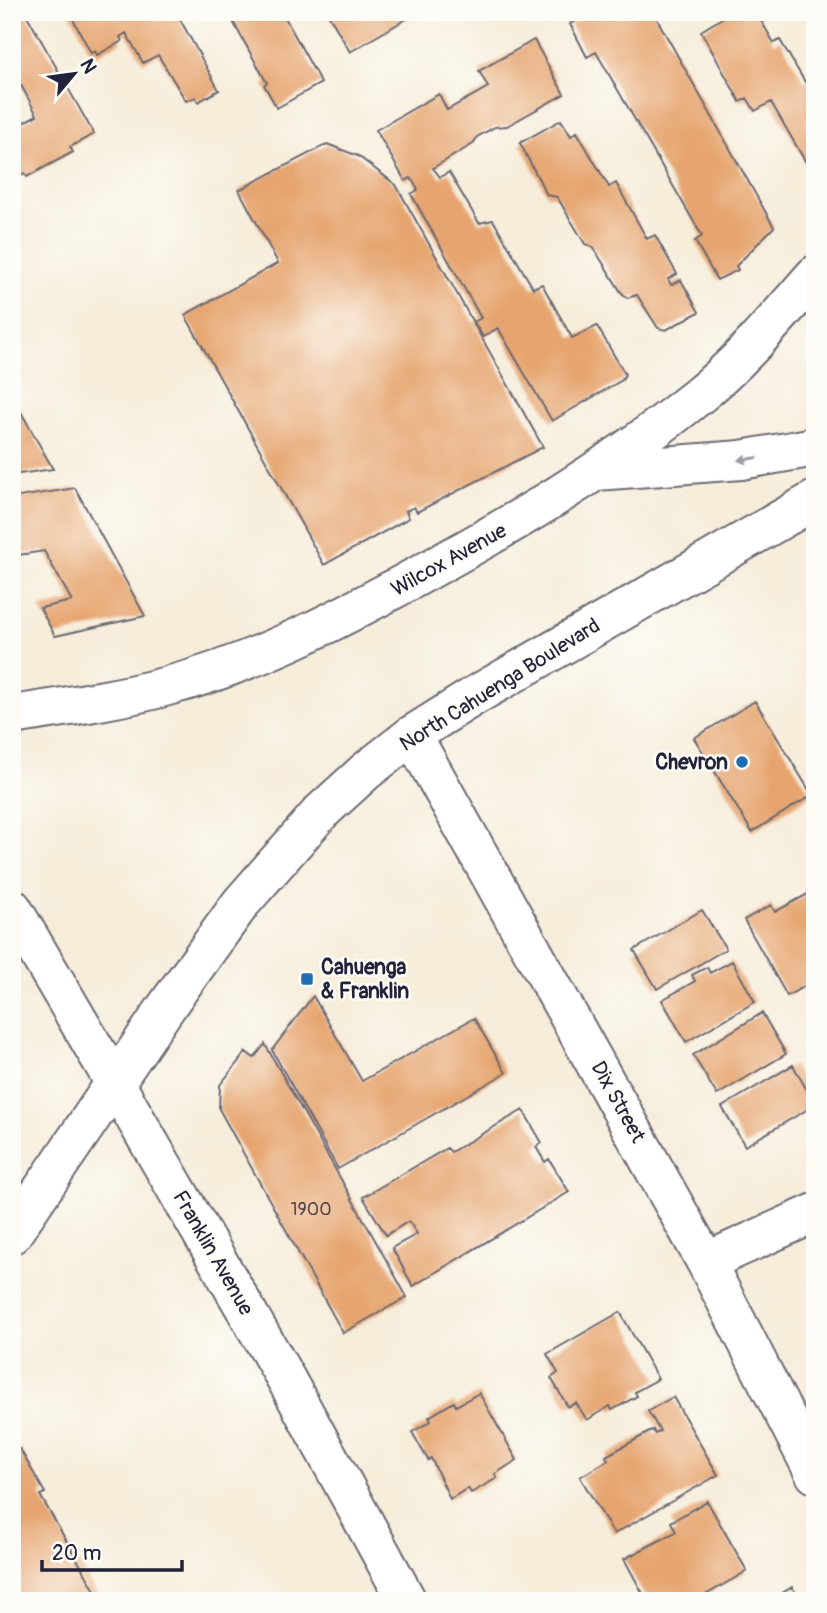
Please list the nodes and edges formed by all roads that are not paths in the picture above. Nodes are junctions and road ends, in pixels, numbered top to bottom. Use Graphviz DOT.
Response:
graph roads {
  1 [pos="815,275"];
  2 [pos="815,447"];
  3 [pos="596,471"];
  4 [pos="815,499"];
  5 [pos="12,715"];
  6 [pos="412,735"];
  7 [pos="12,908"];
  8 [pos="116,1085"];
  9 [pos="815,1213"];
  10 [pos="12,1234"];
  11 [pos="706,1262"];
  12 [pos="815,1474"];
  13 [pos="407,1601"];
  1 -- 3 [label="street, Wilcox Avenue"];
  2 -- 3 [label="street, one-way"];
  3 -- 5 [label="street, Wilcox Avenue"];
  4 -- 6 [label="street, North Cahuenga Boulevard"];
  6 -- 8 [label="street, North Cahuenga Boulevard"];
  6 -- 11 [label="street, Dix Street"];
  7 -- 8 [label="street, Franklin Avenue"];
  8 -- 10 [label="street, North Cahuenga Boulevard"];
  8 -- 13 [label="street, Franklin Avenue"];
  9 -- 11 [label="street"];
  11 -- 12 [label="street, Dix Street"];
}
